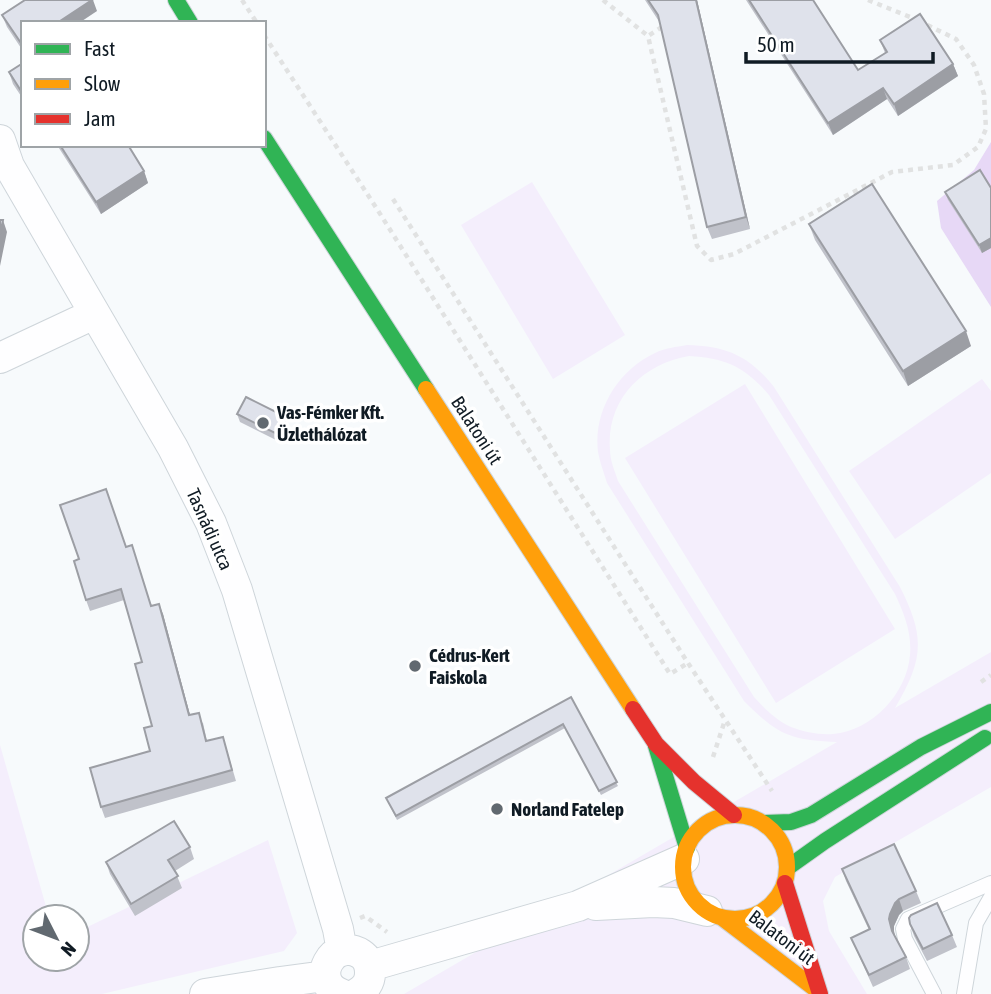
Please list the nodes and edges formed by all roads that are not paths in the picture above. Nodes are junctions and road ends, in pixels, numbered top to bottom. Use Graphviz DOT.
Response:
graph roads {
  1 [pos="176,0"];
  2 [pos="189,21"];
  3 [pos="0,140"];
  4 [pos="266,141"];
  5 [pos="94,314"];
  6 [pos="0,358"];
  7 [pos="991,712"];
  8 [pos="991,734"];
  9 [pos="656,744"];
  10 [pos="734,815"];
  11 [pos="764,824"];
  12 [pos="685,853"];
  13 [pos="786,876"];
  14 [pos="991,883"];
  15 [pos="991,897"];
  16 [pos="578,906"];
  17 [pos="714,914"];
  18 [pos="340,940"];
  19 [pos="370,966"];
  20 [pos="333,985"];
  21 [pos="819,993"];
  22 [pos="205,994"];
  23 [pos="356,994"];
  24 [pos="934,994"];
  25 [pos="964,994"];
  1 -- 2 [label="main road"];
  3 -- 5 [label="street, Tasnádi utca"];
  4 -- 9 [label="main road, Balatoni út"];
  5 -- 6 [label="street"];
  5 -- 18 [label="street, Tasnádi utca"];
  7 -- 11 [label="main road"];
  8 -- 13 [label="main road"];
  9 -- 10 [label="main road, Balatoni út"];
  9 -- 12 [label="main road, Balatoni út"];
  10 -- 11 [label="main road"];
  10 -- 12 [label="main road"];
  11 -- 13 [label="main road"];
  12 -- 16 [label="street"];
  12 -- 17 [label="main road"];
  13 -- 17 [label="main road"];
  13 -- 21 [label="main road, Balatoni út"];
  14 -- 24 [label="lane"];
  15 -- 25 [label="lane"];
  16 -- 17 [label="street"];
  16 -- 19 [label="street"];
  17 -- 21 [label="main road, Balatoni út"];
  18 -- 19 [label="street"];
  18 -- 20 [label="street"];
  19 -- 23 [label="street"];
  20 -- 22 [label="street"];
}
